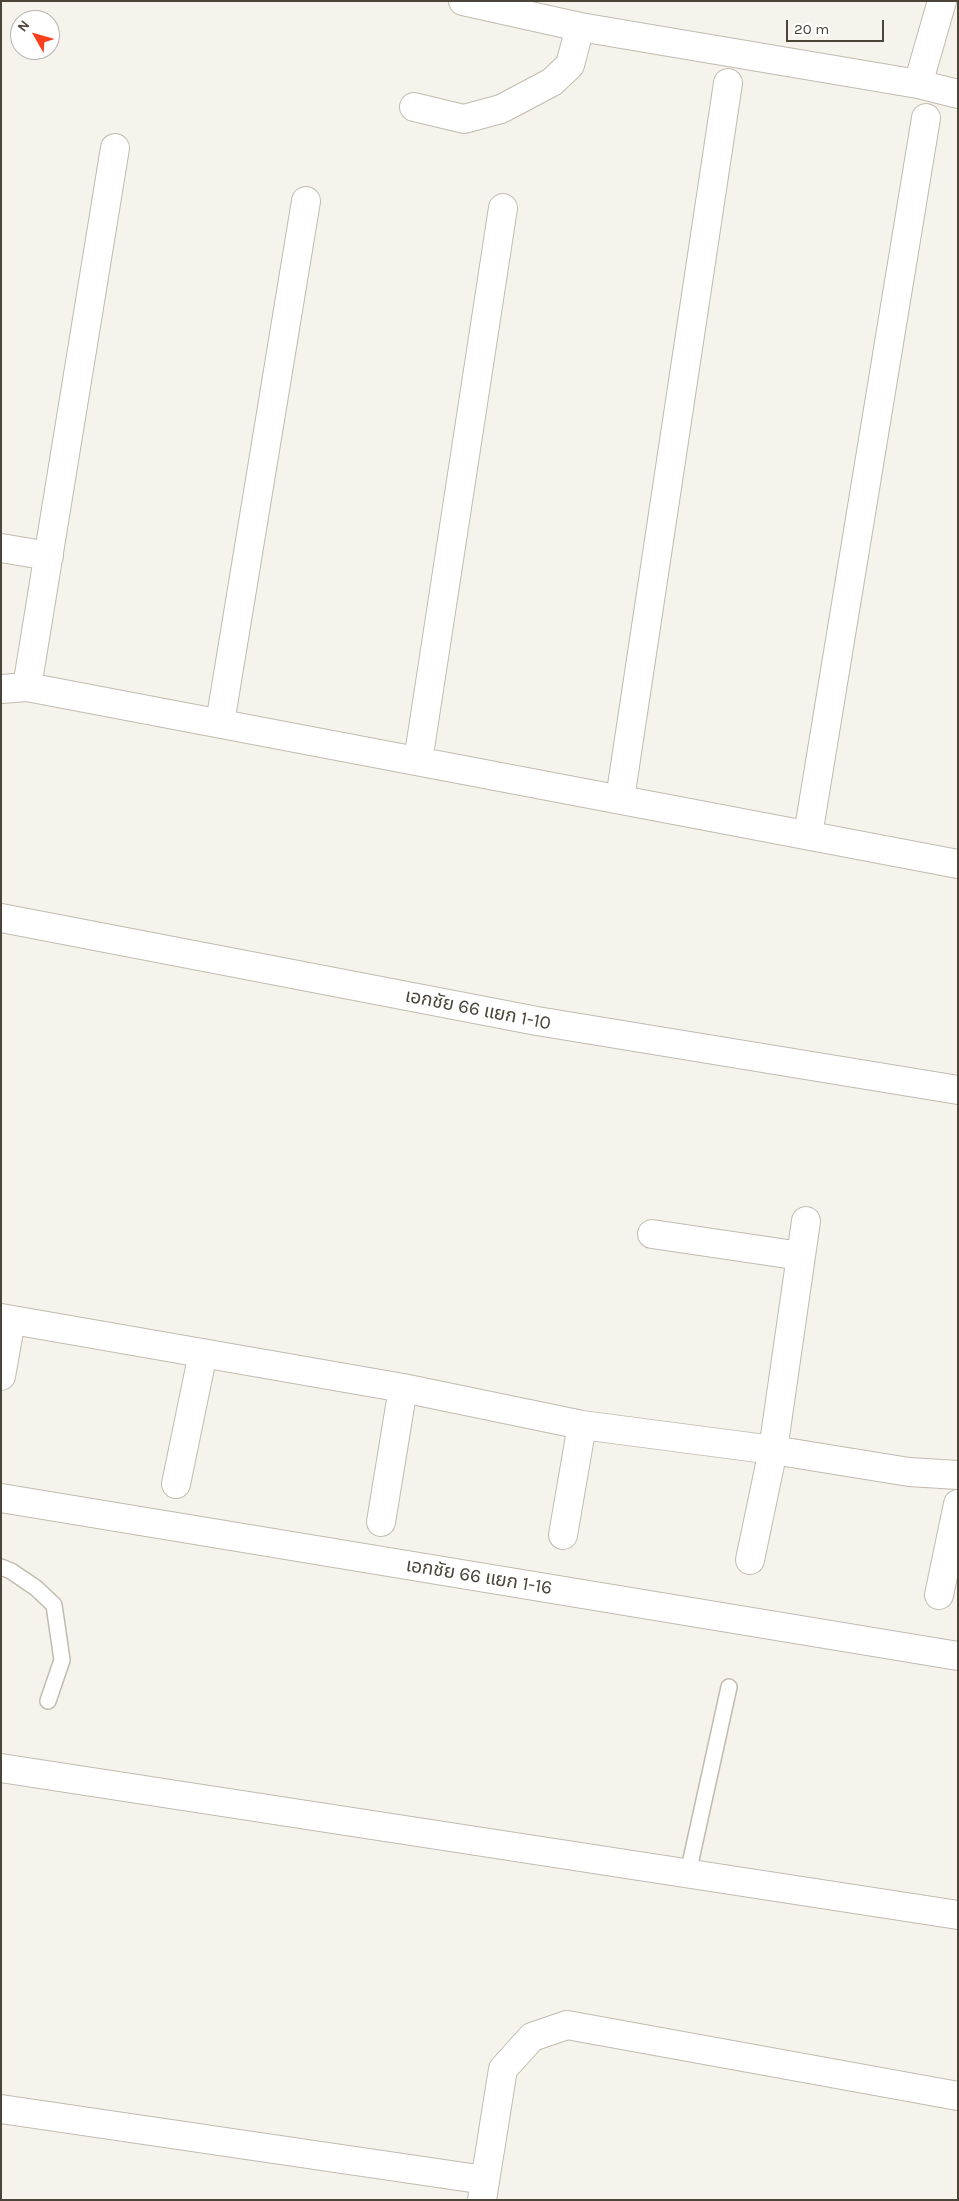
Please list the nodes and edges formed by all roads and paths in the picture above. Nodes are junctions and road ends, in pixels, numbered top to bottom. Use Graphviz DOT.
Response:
graph roads {
  1 [pos="464,1"];
  2 [pos="942,1"];
  3 [pos="580,27"];
  4 [pos="728,83"];
  5 [pos="918,84"];
  6 [pos="958,94"];
  7 [pos="414,107"];
  8 [pos="926,118"];
  9 [pos="115,148"];
  10 [pos="306,201"];
  11 [pos="503,208"];
  12 [pos="1,548"];
  13 [pos="49,556"];
  14 [pos="14,688"];
  15 [pos="220,723"];
  16 [pos="418,761"];
  17 [pos="620,800"];
  18 [pos="808,835"];
  19 [pos="958,864"];
  20 [pos="1,918"];
  21 [pos="958,1090"];
  22 [pos="806,1221"];
  23 [pos="652,1234"];
  24 [pos="801,1256"];
  25 [pos="6,1319"];
  26 [pos="203,1354"];
  27 [pos="1,1376"];
  28 [pos="403,1388"];
  29 [pos="582,1425"];
  30 [pos="774,1450"];
  31 [pos="958,1475"];
  32 [pos="176,1484"];
  33 [pos="1,1498"];
  34 [pos="958,1504"];
  35 [pos="381,1522"];
  36 [pos="563,1535"];
  37 [pos="750,1560"];
  38 [pos="1,1567"];
  39 [pos="939,1595"];
  40 [pos="958,1656"];
  41 [pos="729,1687"];
  42 [pos="48,1701"];
  43 [pos="1,1768"];
  44 [pos="688,1873"];
  45 [pos="958,1915"];
  46 [pos="958,2096"];
  47 [pos="1,2109"];
  48 [pos="484,2190"];
  1 -- 3 [label="street"];
  2 -- 5 [label="street"];
  3 -- 5 [label="street"];
  3 -- 7 [label="street"];
  4 -- 17 [label="street"];
  5 -- 6 [label="street"];
  8 -- 18 [label="street"];
  9 -- 13 [label="street"];
  10 -- 15 [label="street"];
  11 -- 16 [label="street"];
  12 -- 13 [label="street"];
  13 -- 14 [label="street"];
  14 -- 15 [label="street"];
  15 -- 16 [label="street"];
  16 -- 17 [label="street"];
  17 -- 18 [label="street"];
  18 -- 19 [label="street"];
  20 -- 21 [label="street, เอกชัย 66 แยก 1-10"];
  22 -- 24 [label="street"];
  23 -- 24 [label="street"];
  24 -- 30 [label="street"];
  25 -- 26 [label="street"];
  25 -- 27 [label="street"];
  26 -- 28 [label="street"];
  26 -- 32 [label="street"];
  28 -- 29 [label="street"];
  28 -- 35 [label="street"];
  29 -- 30 [label="street"];
  29 -- 36 [label="street"];
  30 -- 31 [label="street"];
  30 -- 37 [label="street"];
  33 -- 40 [label="street, เอกชัย 66 แยก 1-16"];
  34 -- 39 [label="street"];
  38 -- 42 [label="lane"];
  41 -- 44 [label="lane"];
  43 -- 44 [label="street"];
  44 -- 45 [label="street"];
  46 -- 48 [label="street"];
  47 -- 48 [label="street"];
}
